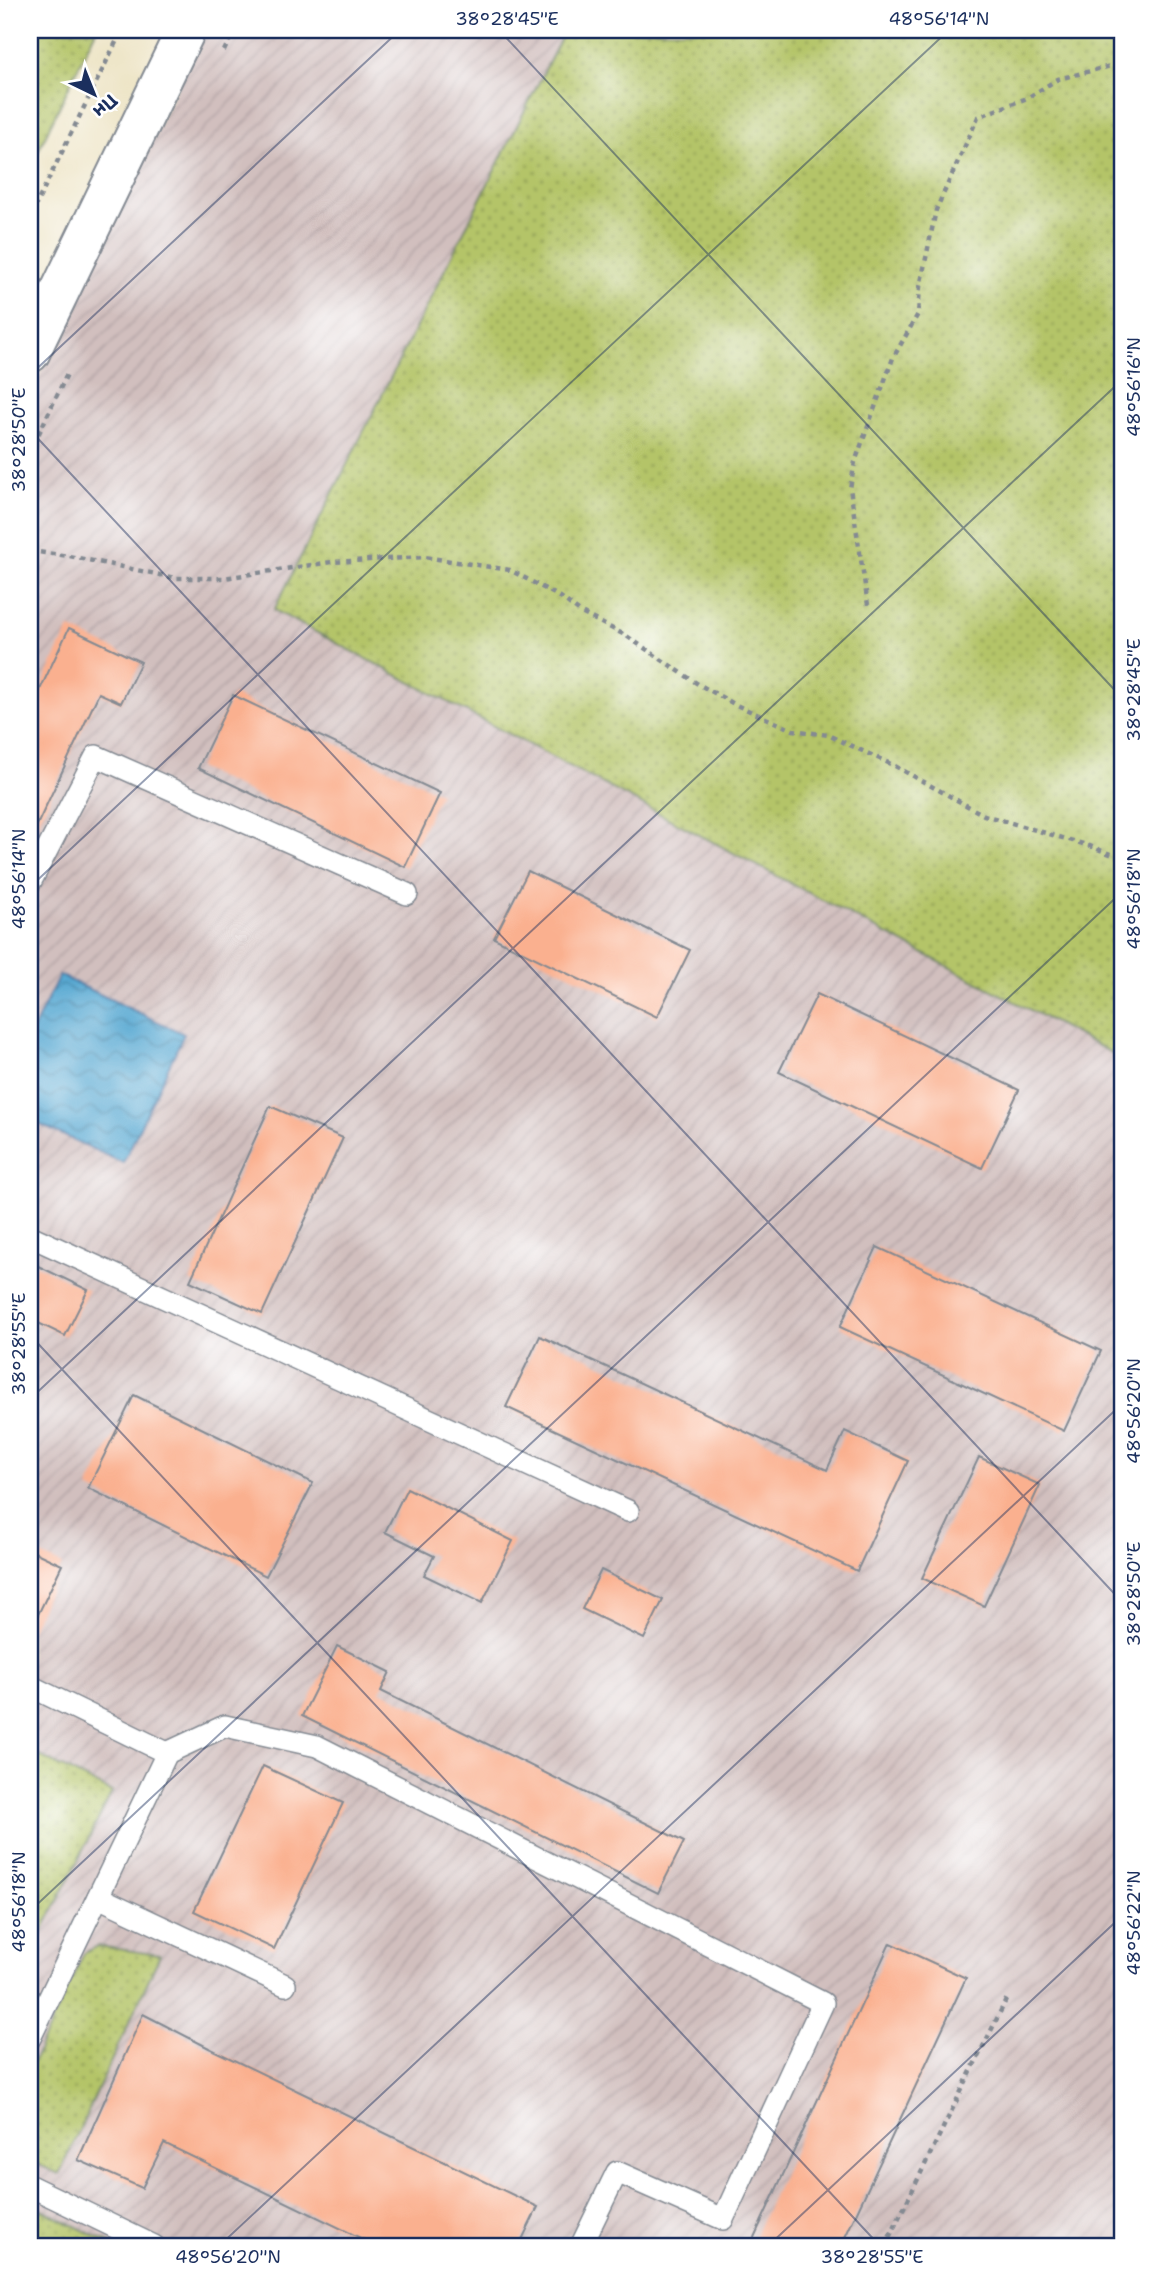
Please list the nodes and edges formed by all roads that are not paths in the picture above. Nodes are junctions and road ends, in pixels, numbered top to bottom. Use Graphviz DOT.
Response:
graph roads {
  1 [pos="186,30"];
  2 [pos="30,353"];
  3 [pos="30,883"];
  4 [pos="407,894"];
  5 [pos="30,1236"];
  6 [pos="628,1511"];
  7 [pos="30,1686"];
  8 [pos="167,1753"];
  9 [pos="98,1897"];
  10 [pos="285,1985"];
  11 [pos="30,2038"];
  12 [pos="30,2186"];
  13 [pos="154,2246"];
  14 [pos="581,2246"];
  1 -- 2 [label="main road"];
  3 -- 4 [label="lane"];
  5 -- 6 [label="lane"];
  7 -- 8 [label="lane"];
  8 -- 9 [label="lane"];
  8 -- 14 [label="lane"];
  9 -- 10 [label="lane"];
  9 -- 11 [label="lane"];
  12 -- 13 [label="lane"];
}
